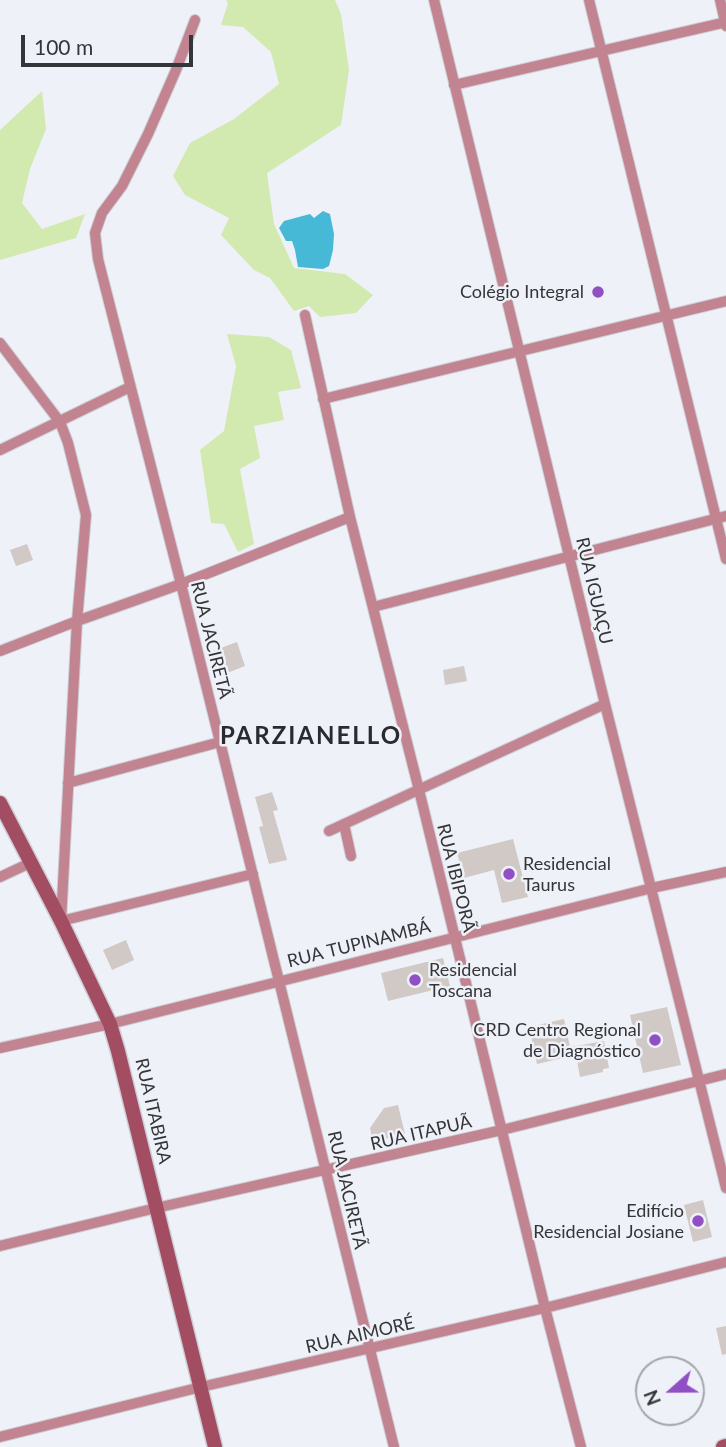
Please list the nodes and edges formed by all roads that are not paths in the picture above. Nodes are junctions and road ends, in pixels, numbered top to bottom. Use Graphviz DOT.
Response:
graph roads {
  1 [pos="434,0"];
  2 [pos="589,0"];
  3 [pos="720,0"];
  4 [pos="195,20"];
  5 [pos="726,23"];
  6 [pos="601,51"];
  7 [pos="454,85"];
  8 [pos="726,301"];
  9 [pos="305,315"];
  10 [pos="666,316"];
  11 [pos="0,344"];
  12 [pos="519,351"];
  13 [pos="130,387"];
  14 [pos="323,399"];
  15 [pos="60,422"];
  16 [pos="0,450"];
  17 [pos="350,517"];
  18 [pos="721,517"];
  19 [pos="570,556"];
  20 [pos="726,559"];
  21 [pos="181,584"];
  22 [pos="373,607"];
  23 [pos="77,621"];
  24 [pos="0,651"];
  25 [pos="605,704"];
  26 [pos="220,742"];
  27 [pos="68,783"];
  28 [pos="419,790"];
  29 [pos="0,803"];
  30 [pos="344,824"];
  31 [pos="329,831"];
  32 [pos="351,856"];
  33 [pos="30,863"];
  34 [pos="726,873"];
  35 [pos="253,874"];
  36 [pos="0,877"];
  37 [pos="652,888"];
  38 [pos="61,921"];
  39 [pos="455,937"];
  40 [pos="279,981"];
  41 [pos="110,1024"];
  42 [pos="0,1048"];
  43 [pos="726,1074"];
  44 [pos="700,1080"];
  45 [pos="502,1130"];
  46 [pos="327,1171"];
  47 [pos="726,1188"];
  48 [pos="156,1208"];
  49 [pos="0,1246"];
  50 [pos="726,1262"];
  51 [pos="545,1308"];
  52 [pos="368,1348"];
  53 [pos="201,1387"];
  54 [pos="0,1437"];
  55 [pos="215,1447"];
  56 [pos="394,1447"];
  57 [pos="581,1447"];
  1 -- 7 [label="street, RUA IGUAÇU"];
  2 -- 6 [label="street"];
  3 -- 5 [label="street"];
  4 -- 13 [label="street, RUA JACIRETÃ"];
  5 -- 6 [label="street"];
  6 -- 7 [label="street"];
  6 -- 10 [label="street"];
  7 -- 12 [label="street, RUA IGUAÇU"];
  8 -- 10 [label="street"];
  9 -- 14 [label="street, RUA IBIPORÃ"];
  10 -- 12 [label="street"];
  10 -- 18 [label="street"];
  11 -- 15 [label="street"];
  12 -- 14 [label="street"];
  12 -- 19 [label="street, RUA IGUAÇU"];
  13 -- 15 [label="street"];
  13 -- 21 [label="street, RUA JACIRETÃ"];
  14 -- 17 [label="street, RUA IBIPORÃ"];
  15 -- 16 [label="street"];
  15 -- 23 [label="street"];
  17 -- 21 [label="street"];
  17 -- 22 [label="street, RUA IBIPORÃ"];
  18 -- 19 [label="street"];
  18 -- 20 [label="street"];
  19 -- 22 [label="street"];
  19 -- 25 [label="street, RUA IGUAÇU"];
  21 -- 23 [label="street"];
  21 -- 26 [label="street, RUA JACIRETÃ"];
  22 -- 28 [label="street, RUA IBIPORÃ"];
  23 -- 24 [label="street"];
  23 -- 27 [label="street"];
  25 -- 28 [label="street"];
  25 -- 37 [label="street, RUA IGUAÇU"];
  26 -- 27 [label="street"];
  26 -- 35 [label="street, RUA JACIRETÃ"];
  27 -- 38 [label="street"];
  28 -- 30 [label="street"];
  28 -- 39 [label="street, RUA IBIPORÃ"];
  29 -- 33 [label="street, RUA ITABIRA"];
  30 -- 31 [label="street"];
  30 -- 32 [label="street"];
  33 -- 36 [label="street"];
  33 -- 38 [label="street, RUA ITABIRA"];
  34 -- 37 [label="street, RUA TUPINAMBÁ"];
  35 -- 38 [label="street"];
  35 -- 40 [label="street, RUA JACIRETÃ"];
  37 -- 39 [label="street, RUA TUPINAMBÁ"];
  37 -- 44 [label="street, RUA IGUAÇU"];
  38 -- 41 [label="street, RUA ITABIRA"];
  39 -- 40 [label="street, RUA TUPINAMBÁ"];
  39 -- 45 [label="street, RUA IBIPORÃ"];
  40 -- 41 [label="street, RUA TUPINAMBÁ"];
  40 -- 46 [label="street, RUA JACIRETÃ"];
  41 -- 42 [label="street, RUA TUPINAMBÁ"];
  41 -- 48 [label="street, RUA ITABIRA"];
  43 -- 44 [label="street, RUA ITAPUÃ"];
  44 -- 45 [label="street, RUA ITAPUÃ"];
  44 -- 47 [label="street, RUA IGUAÇU"];
  45 -- 46 [label="street, RUA ITAPUÃ"];
  45 -- 51 [label="street, RUA IBIPORÃ"];
  46 -- 48 [label="street, RUA ITAPUÃ"];
  46 -- 52 [label="street, RUA JACIRETÃ"];
  48 -- 49 [label="street, RUA ITAPUÃ"];
  48 -- 53 [label="street, RUA ITABIRA"];
  50 -- 51 [label="street, RUA AIMORÉ"];
  51 -- 52 [label="street, RUA AIMORÉ"];
  51 -- 57 [label="street, RUA IBIPORÃ"];
  52 -- 53 [label="street, RUA AIMORÉ"];
  52 -- 56 [label="street, RUA JACIRETÃ"];
  53 -- 54 [label="street, RUA AIMORÉ"];
  53 -- 55 [label="street, RUA ITABIRA"];
}
